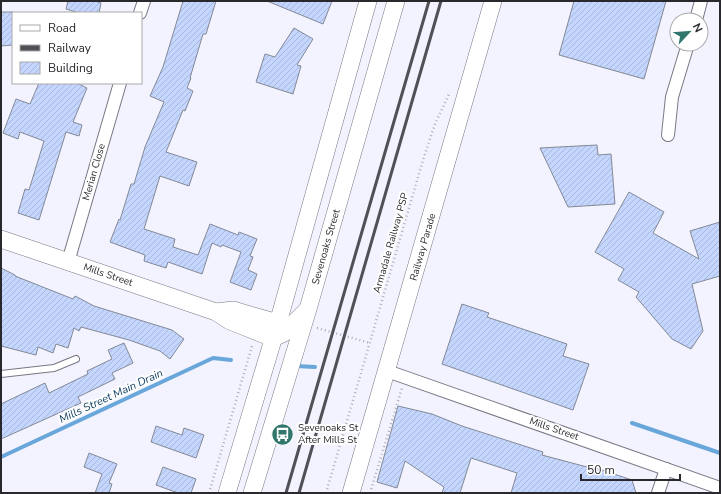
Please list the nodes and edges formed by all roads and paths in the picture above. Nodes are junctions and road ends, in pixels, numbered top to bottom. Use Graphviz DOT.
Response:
graph roads {
  1 [pos="144,1"];
  2 [pos="368,1"];
  3 [pos="396,1"];
  4 [pos="493,1"];
  5 [pos="701,1"];
  6 [pos="140,12"];
  7 [pos="698,12"];
  8 [pos="686,52"];
  9 [pos="120,84"];
  10 [pos="453,87"];
  11 [pos="668,135"];
  12 [pos="1,239"];
  13 [pos="68,262"];
  14 [pos="306,317"];
  15 [pos="278,332"];
  16 [pos="254,340"];
  17 [pos="370,343"];
  18 [pos="76,359"];
  19 [pos="292,362"];
  20 [pos="387,371"];
  21 [pos="1,374"];
  22 [pos="405,377"];
  23 [pos="666,469"];
  24 [pos="720,488"];
  25 [pos="209,493"];
  26 [pos="227,493"];
  27 [pos="252,493"];
  28 [pos="326,493"];
  29 [pos="351,493"];
  30 [pos="370,493"];
  31 [pos="658,493"];
  1 -- 6 [label="street"];
  2 -- 15 [label="main road"];
  3 -- 14 [label="main road, Sevenoaks Street"];
  4 -- 20 [label="main road, Railway Parade"];
  5 -- 7 [label="street"];
  8 -- 11 [label="street"];
  9 -- 13 [label="street, Merian Close"];
  10 -- 17 [label="path, Armadale Railway PSP"];
  12 -- 13 [label="main road, Mills Street"];
  13 -- 15 [label="main road, Mills Street"];
  14 -- 15 [label="main road"];
  14 -- 17 [label="path"];
  14 -- 19 [label="main road, Sevenoaks Street"];
  15 -- 19 [label="main road"];
  15 -- 26 [label="main road"];
  16 -- 25 [label="path"];
  17 -- 28 [label="path, Armadale Railway PSP"];
  18 -- 21 [label="lane"];
  19 -- 27 [label="main road, Sevenoaks Street"];
  20 -- 22 [label="street, Mills Street"];
  20 -- 29 [label="main road, Railway Parade"];
  22 -- 23 [label="street, Mills Street"];
  22 -- 30 [label="path"];
  23 -- 24 [label="street, Mills Street"];
  23 -- 31 [label="street"];
}
